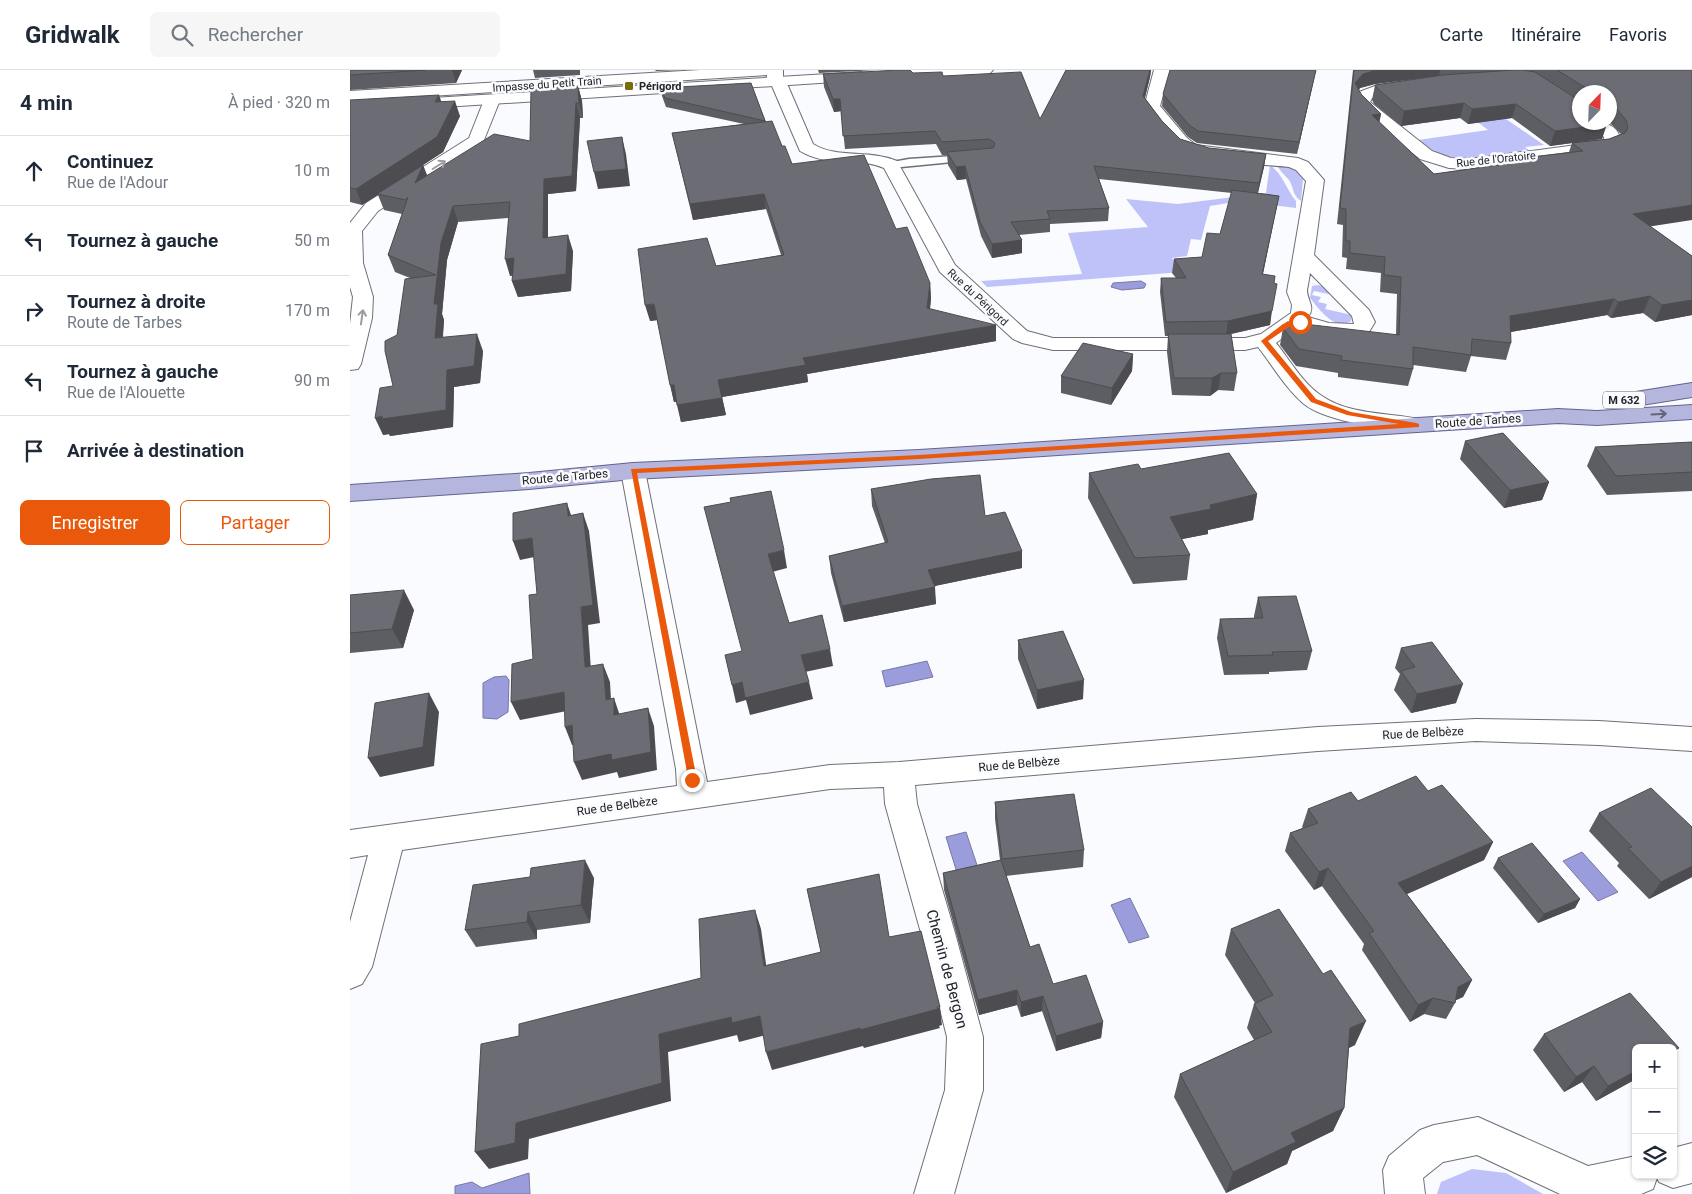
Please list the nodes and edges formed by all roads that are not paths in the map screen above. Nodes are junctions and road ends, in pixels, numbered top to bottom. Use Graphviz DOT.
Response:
graph roads {
  1 [pos="503,70"];
  2 [pos="985,70"];
  3 [pos="1162,70"];
  4 [pos="776,74"];
  5 [pos="1428,84"];
  6 [pos="494,94"];
  7 [pos="350,96"];
  8 [pos="350,108"];
  9 [pos="1606,130"];
  10 [pos="980,157"];
  11 [pos="891,165"];
  12 [pos="1304,256"];
  13 [pos="1296,320"];
  14 [pos="1264,341"];
  15 [pos="350,364"];
  16 [pos="1692,390"];
  17 [pos="1692,412"];
  18 [pos="1558,416"];
  19 [pos="1416,425"];
  20 [pos="633,471"];
  21 [pos="350,493"];
  22 [pos="1692,739"];
  23 [pos="899,774"];
  24 [pos="693,796"];
  25 [pos="389,838"];
  26 [pos="350,844"];
  27 [pos="350,973"];
  28 [pos="1692,1163"];
  29 [pos="1677,1167"];
  30 [pos="1632,1177"];
  31 [pos="934,1194"];
  32 [pos="1405,1194"];
  1 -- 6 [label="street"];
  2 -- 4 [label="street"];
  3 -- 12 [label="street"];
  4 -- 6 [label="street"];
  4 -- 11 [label="street"];
  5 -- 9 [label="street, Rue de l'Oratoire"];
  6 -- 7 [label="street, Impasse du Petit Train"];
  6 -- 8 [label="street"];
  15 -- 6 [label="street, one-way"];
  10 -- 11 [label="lane"];
  11 -- 14 [label="street, Rue du Périgord"];
  12 -- 13 [label="street"];
  12 -- 13 [label="street"];
  13 -- 14 [label="street"];
  14 -- 19 [label="street"];
  16 -- 18 [label="main road, Route de Tarbes / M 632"];
  18 -- 17 [label="main road, Route de Tarbes / M 632, one-way"];
  18 -- 19 [label="main road, Route de Tarbes / M 632"];
  19 -- 20 [label="main road, Route de Tarbes / M 632"];
  20 -- 21 [label="main road, Route de Tarbes / M 632"];
  20 -- 24 [label="street"];
  22 -- 23 [label="street, Rue de Belbèze"];
  23 -- 24 [label="street, Rue de Belbèze"];
  23 -- 31 [label="street, Chemin de Bergon"];
  24 -- 25 [label="street, Rue de Belbèze"];
  25 -- 26 [label="street, Rue de Belbèze"];
  25 -- 27 [label="street"];
  28 -- 29 [label="street"];
  30 -- 32 [label="street"];
}
